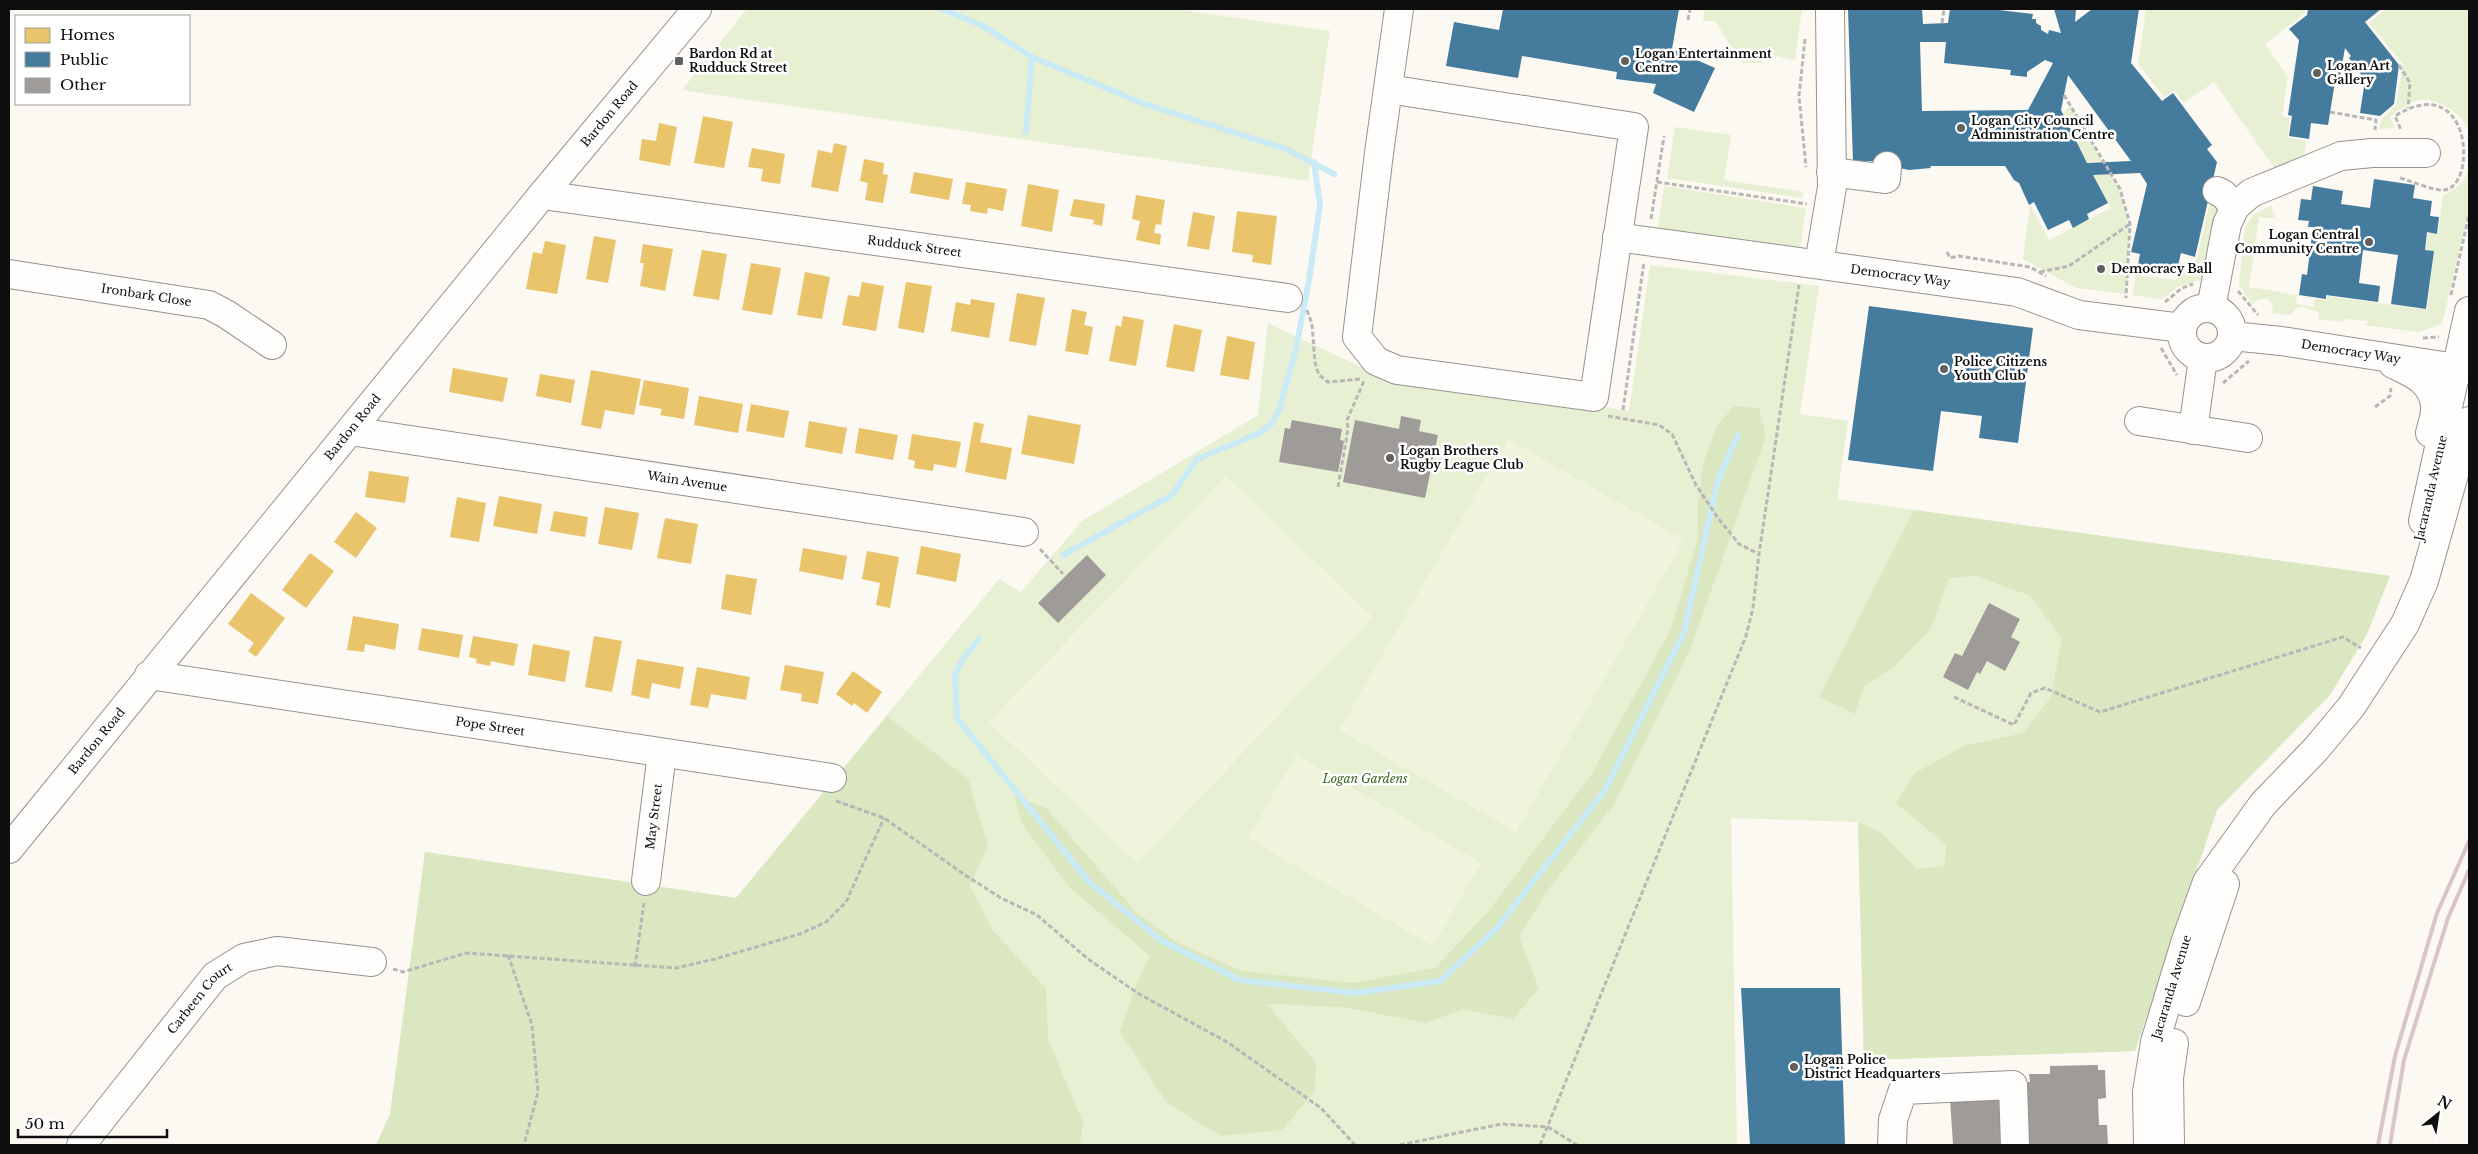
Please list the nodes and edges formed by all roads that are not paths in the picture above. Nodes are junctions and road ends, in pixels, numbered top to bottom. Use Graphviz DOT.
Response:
graph roads {
  1 [pos="697,9"];
  2 [pos="1399,9"];
  3 [pos="1830,9"];
  4 [pos="1388,89"];
  5 [pos="2426,153"];
  6 [pos="1887,166"];
  7 [pos="1819,173"];
  8 [pos="542,195"];
  9 [pos="1617,237"];
  10 [pos="1811,263"];
  11 [pos="9,274"];
  12 [pos="2213,296"];
  13 [pos="1288,298"];
  14 [pos="2460,304"];
  15 [pos="2182,328"];
  16 [pos="2232,336"];
  17 [pos="272,345"];
  18 [pos="2376,356"];
  19 [pos="2203,358"];
  20 [pos="2464,369"];
  21 [pos="2469,421"];
  22 [pos="2140,422"];
  23 [pos="2193,430"];
  24 [pos="350,431"];
  25 [pos="2248,438"];
  26 [pos="1024,532"];
  27 [pos="2417,546"];
  28 [pos="2382,662"];
  29 [pos="149,675"];
  30 [pos="662,753"];
  31 [pos="832,789"];
  32 [pos="2236,841"];
  33 [pos="9,849"];
  34 [pos="646,881"];
  35 [pos="372,962"];
  36 [pos="1892,1144"];
  37 [pos="81,1145"];
  38 [pos="2015,1145"];
  39 [pos="2148,1145"];
  40 [pos="2170,1145"];
  1 -- 8 [label="street, Bardon Road"];
  2 -- 4 [label="street"];
  3 -- 7 [label="street"];
  4 -- 9 [label="street"];
  4 -- 9 [label="street"];
  5 -- 12 [label="street"];
  6 -- 7 [label="street"];
  7 -- 10 [label="street"];
  8 -- 13 [label="street, Rudduck Street"];
  8 -- 24 [label="street, Bardon Road"];
  9 -- 10 [label="street, Democracy Way"];
  10 -- 15 [label="street, Democracy Way"];
  11 -- 17 [label="street, Ironbark Close"];
  12 -- 15 [label="street"];
  12 -- 16 [label="street"];
  14 -- 20 [label="street, Jacaranda Avenue"];
  15 -- 19 [label="street"];
  16 -- 18 [label="street, Democracy Way"];
  16 -- 19 [label="street"];
  18 -- 20 [label="street, Democracy Way"];
  18 -- 27 [label="street"];
  19 -- 23 [label="street"];
  20 -- 27 [label="street, Jacaranda Avenue"];
  21 -- 28 [label="street, Jacaranda Avenue"];
  22 -- 23 [label="street"];
  23 -- 25 [label="street"];
  24 -- 26 [label="street, Wain Avenue"];
  24 -- 29 [label="street, Bardon Road"];
  27 -- 28 [label="street, Jacaranda Avenue"];
  28 -- 32 [label="street, Jacaranda Avenue"];
  29 -- 30 [label="street, Pope Street"];
  29 -- 33 [label="street, Bardon Road"];
  30 -- 31 [label="street, Pope Street"];
  30 -- 34 [label="street, May Street"];
  32 -- 39 [label="street, Jacaranda Avenue"];
  32 -- 40 [label="street, Jacaranda Avenue"];
  35 -- 37 [label="street, Carbeen Court"];
  36 -- 38 [label="street"];
}
